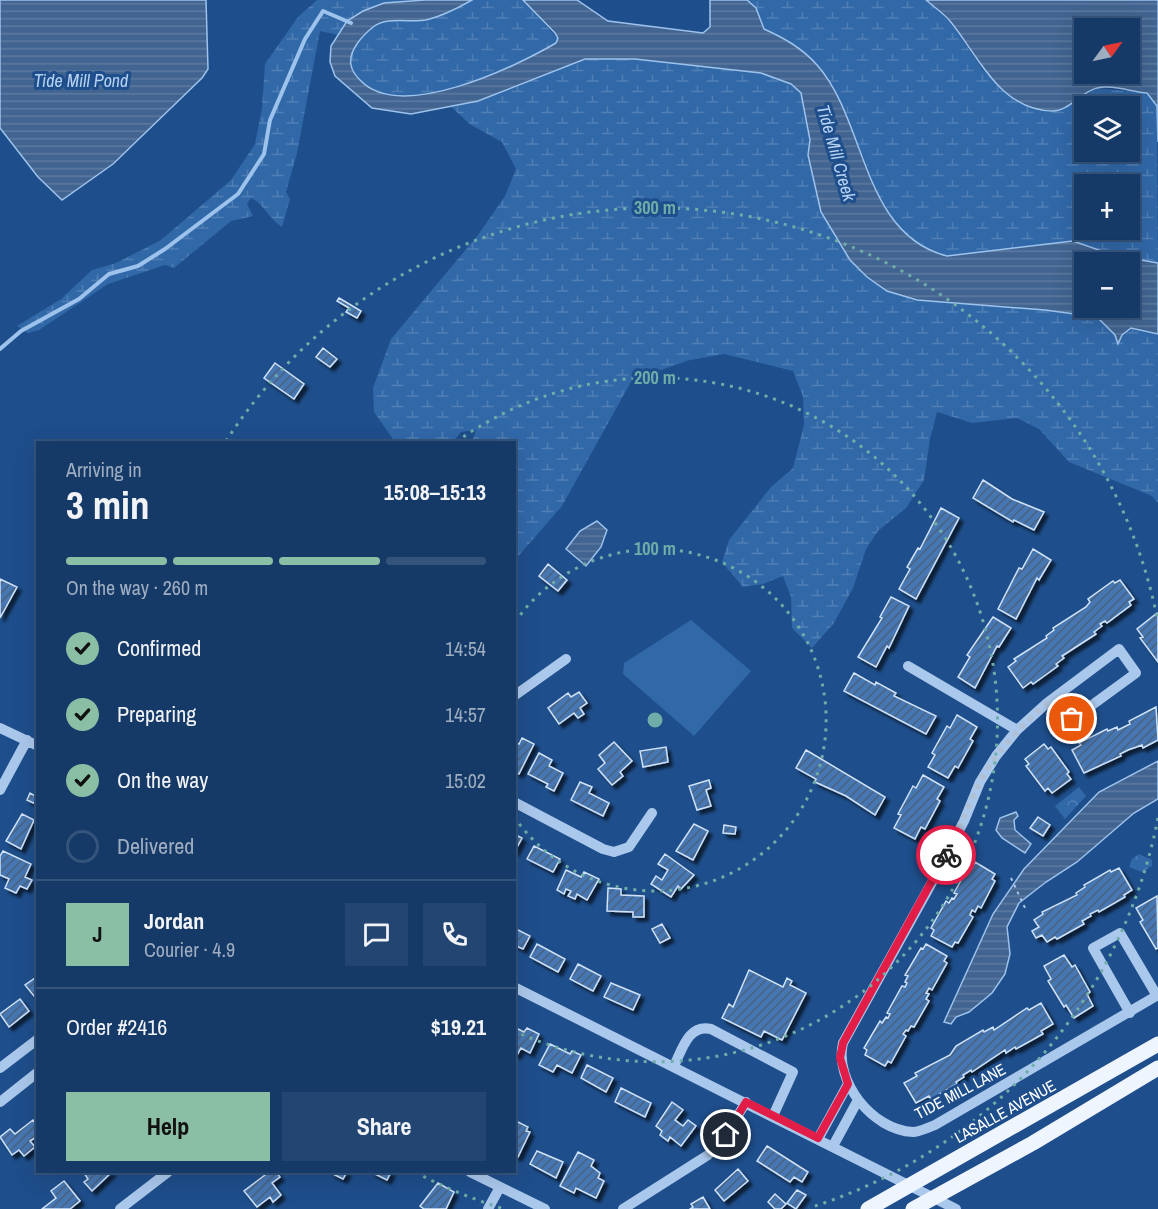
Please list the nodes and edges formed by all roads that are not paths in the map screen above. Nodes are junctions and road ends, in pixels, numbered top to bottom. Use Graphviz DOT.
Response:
graph roads {
  1 [pos="566,659"];
  2 [pos="908,666"];
  3 [pos="516,695"];
  4 [pos="1047,703"];
  5 [pos="0,728"];
  6 [pos="1017,730"];
  7 [pos="27,740"];
  8 [pos="36,745"];
  9 [pos="0,790"];
  10 [pos="516,803"];
  11 [pos="652,813"];
  12 [pos="516,988"];
  13 [pos="1157,995"];
  14 [pos="1130,1013"];
  15 [pos="36,1041"];
  16 [pos="1158,1044"];
  17 [pos="674,1066"];
  18 [pos="0,1068"];
  19 [pos="1158,1068"];
  20 [pos="36,1074"];
  21 [pos="848,1084"];
  22 [pos="858,1100"];
  23 [pos="0,1102"];
  24 [pos="746,1102"];
  25 [pos="773,1116"];
  26 [pos="818,1138"];
  27 [pos="833,1146"];
  28 [pos="167,1173"];
  29 [pos="472,1173"];
  30 [pos="910,1184"];
  31 [pos="500,1186"];
  32 [pos="933,1197"];
  33 [pos="120,1209"];
  34 [pos="488,1209"];
  35 [pos="545,1209"];
  36 [pos="622,1209"];
  37 [pos="868,1209"];
  38 [pos="913,1209"];
  39 [pos="956,1209"];
  1 -- 3 [label="street"];
  2 -- 6 [label="street"];
  4 -- 4 [label="street, TIDE MILL LANE"];
  4 -- 6 [label="street, TIDE MILL LANE"];
  5 -- 7 [label="street"];
  6 -- 21 [label="street, TIDE MILL LANE"];
  7 -- 8 [label="street"];
  7 -- 9 [label="street"];
  10 -- 11 [label="street"];
  12 -- 17 [label="street"];
  13 -- 14 [label="street, TIDE MILL LANE"];
  13 -- 14 [label="street, TIDE MILL LANE"];
  14 -- 22 [label="street, TIDE MILL LANE"];
  15 -- 18 [label="street"];
  16 -- 30 [label="main road, LASALLE AVENUE"];
  17 -- 24 [label="street"];
  17 -- 25 [label="street"];
  19 -- 32 [label="main road"];
  20 -- 23 [label="street"];
  21 -- 22 [label="street, TIDE MILL LANE"];
  21 -- 26 [label="street"];
  22 -- 27 [label="street"];
  24 -- 25 [label="street"];
  24 -- 36 [label="street"];
  25 -- 26 [label="street"];
  26 -- 27 [label="street"];
  27 -- 30 [label="street"];
  28 -- 33 [label="street"];
  29 -- 31 [label="street"];
  30 -- 32 [label="street"];
  30 -- 37 [label="main road, LASALLE AVENUE"];
  31 -- 34 [label="street"];
  31 -- 35 [label="street"];
  32 -- 38 [label="main road"];
  32 -- 39 [label="street"];
}
